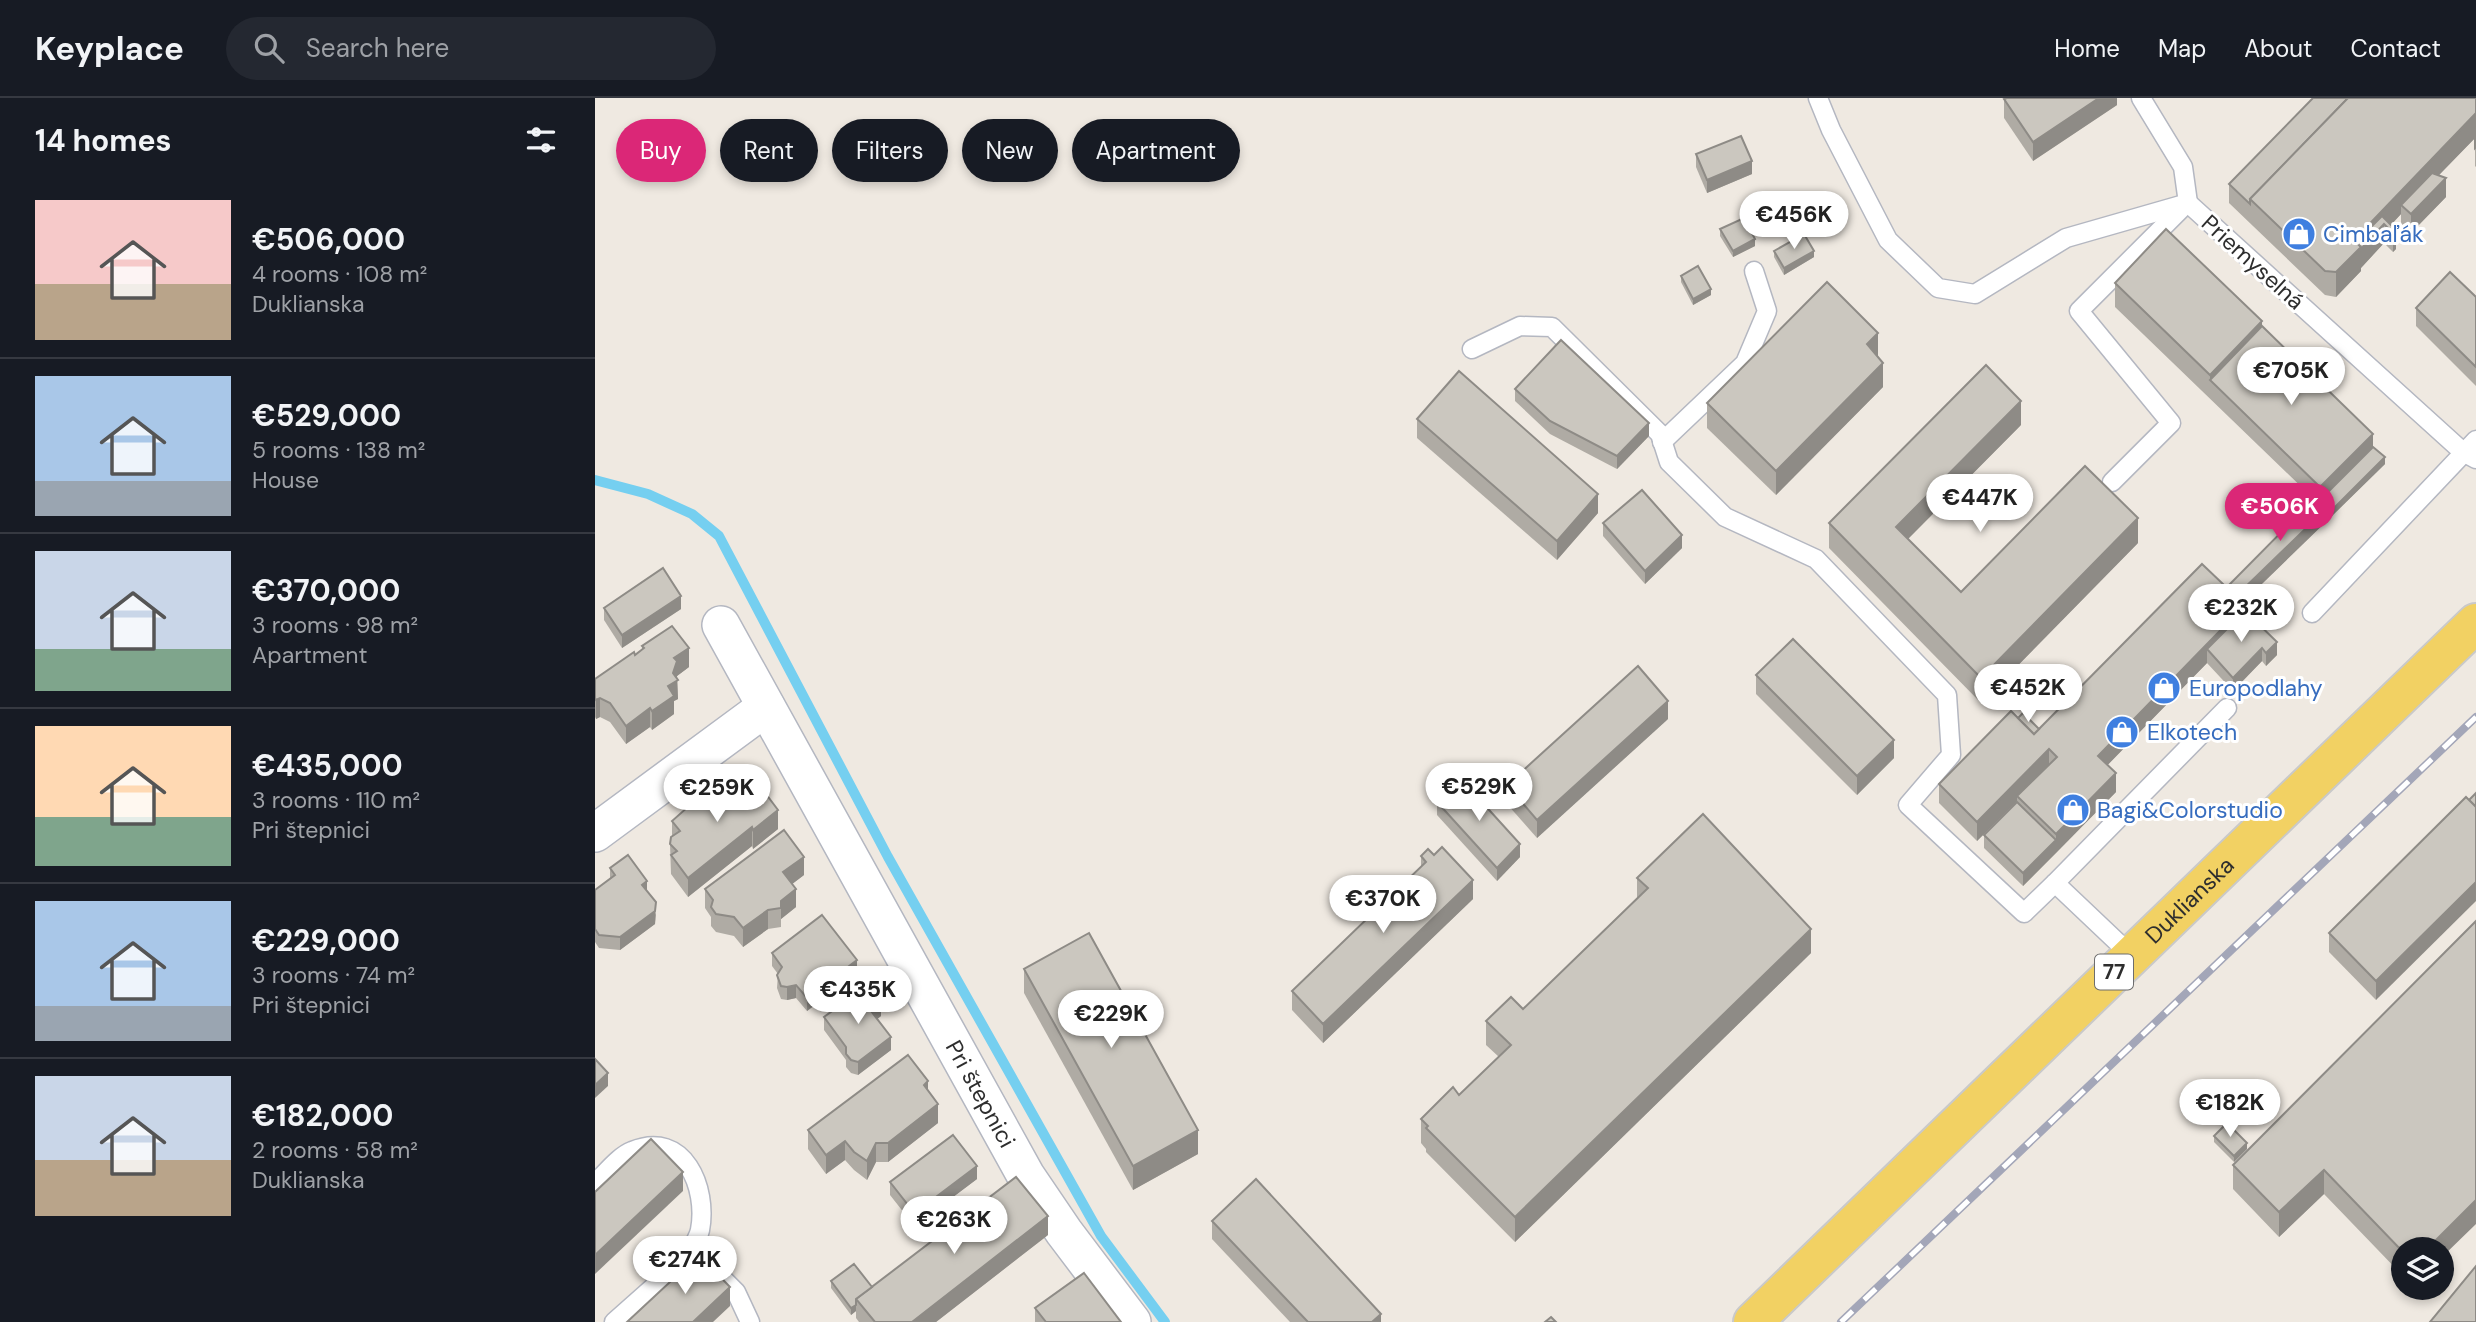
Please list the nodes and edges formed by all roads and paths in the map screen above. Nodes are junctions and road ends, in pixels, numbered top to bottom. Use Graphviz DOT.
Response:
graph roads {
  1 [pos="1818,98"];
  2 [pos="2141,98"];
  3 [pos="2188,202"];
  4 [pos="1753,271"];
  5 [pos="1472,349"];
  6 [pos="1662,442"];
  7 [pos="2472,450"];
  8 [pos="2112,482"];
  9 [pos="2312,613"];
  10 [pos="2476,623"];
  11 [pos="721,625"];
  12 [pos="766,707"];
  13 [pos="2227,708"];
  14 [pos="595,833"];
  15 [pos="2055,883"];
  16 [pos="2132,956"];
  17 [pos="595,1183"];
  18 [pos="685,1259"];
  19 [pos="614,1322"];
  20 [pos="750,1322"];
  21 [pos="1132,1322"];
  22 [pos="1752,1322"];
  1 -- 3 [label="lane"];
  2 -- 3 [label="lane"];
  3 -- 7 [label="lane, Priemyselná"];
  3 -- 8 [label="lane"];
  4 -- 6 [label="lane"];
  5 -- 6 [label="lane"];
  6 -- 15 [label="lane"];
  7 -- 9 [label="lane"];
  10 -- 16 [label="main road, Duklianska / 77"];
  11 -- 12 [label="street, Pri štepnici"];
  12 -- 14 [label="street"];
  12 -- 21 [label="street, Pri štepnici"];
  13 -- 15 [label="lane"];
  15 -- 16 [label="lane"];
  16 -- 22 [label="main road, Duklianska / 77"];
  17 -- 18 [label="lane"];
  18 -- 19 [label="lane"];
  18 -- 20 [label="lane"];
}
